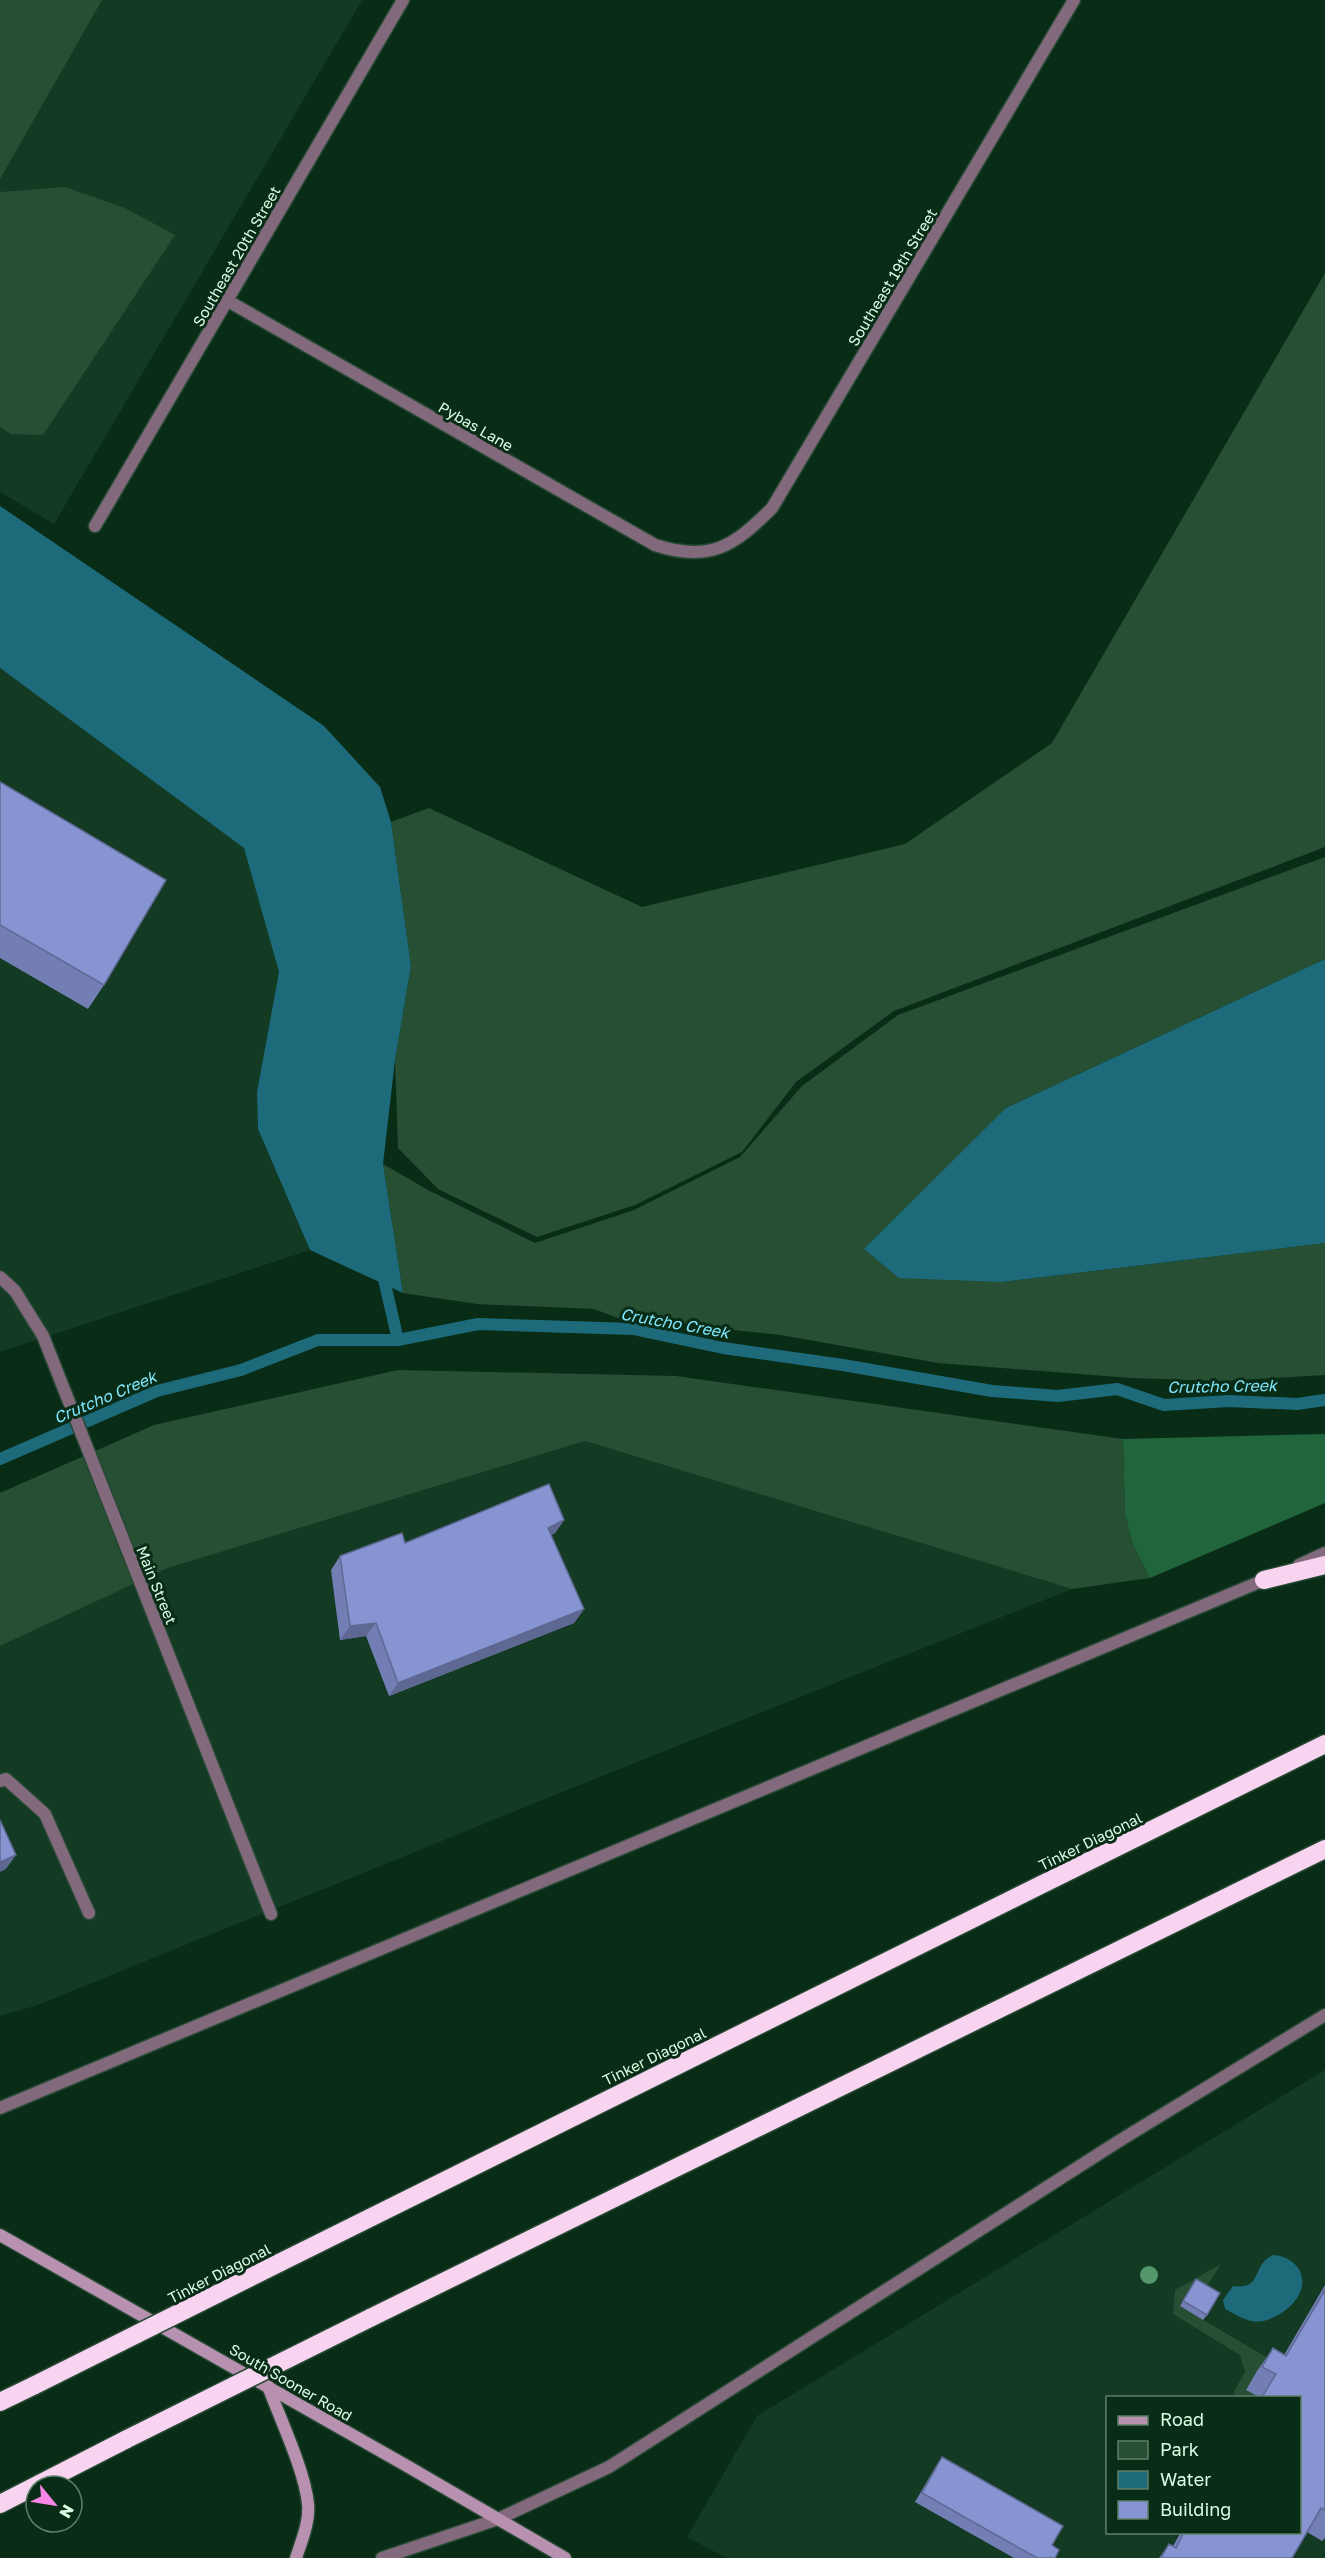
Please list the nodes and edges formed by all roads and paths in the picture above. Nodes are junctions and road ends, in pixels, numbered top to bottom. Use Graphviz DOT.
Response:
graph roads {
  1 [pos="403,0"];
  2 [pos="1074,0"];
  3 [pos="228,301"];
  4 [pos="95,526"];
  5 [pos="717,549"];
  6 [pos="0,1277"];
  7 [pos="1325,1553"];
  8 [pos="1325,1565"];
  9 [pos="1264,1580"];
  10 [pos="1325,1744"];
  11 [pos="0,1781"];
  12 [pos="1325,1849"];
  13 [pos="89,1913"];
  14 [pos="271,1914"];
  15 [pos="1325,2014"];
  16 [pos="0,2108"];
  17 [pos="0,2235"];
  18 [pos="268,2386"];
  19 [pos="0,2402"];
  20 [pos="0,2504"];
  21 [pos="498,2519"];
  22 [pos="296,2558"];
  23 [pos="382,2558"];
  24 [pos="565,2558"];
  1 -- 3 [label="street, Southeast 20th Street"];
  2 -- 5 [label="street, Southeast 19th Street"];
  3 -- 4 [label="street, Southeast 20th Street"];
  3 -- 5 [label="street, Pybas Lane"];
  6 -- 14 [label="street, Main Street"];
  7 -- 9 [label="street"];
  8 -- 9 [label="highway"];
  9 -- 16 [label="street"];
  10 -- 19 [label="highway, Tinker Diagonal, bridge"];
  11 -- 13 [label="street"];
  12 -- 20 [label="highway, bridge"];
  15 -- 21 [label="street"];
  17 -- 18 [label="main road, South Sooner Road"];
  18 -- 21 [label="main road, South Sooner Road"];
  18 -- 22 [label="main road"];
  21 -- 23 [label="street"];
  21 -- 24 [label="main road, South Sooner Road"];
}
